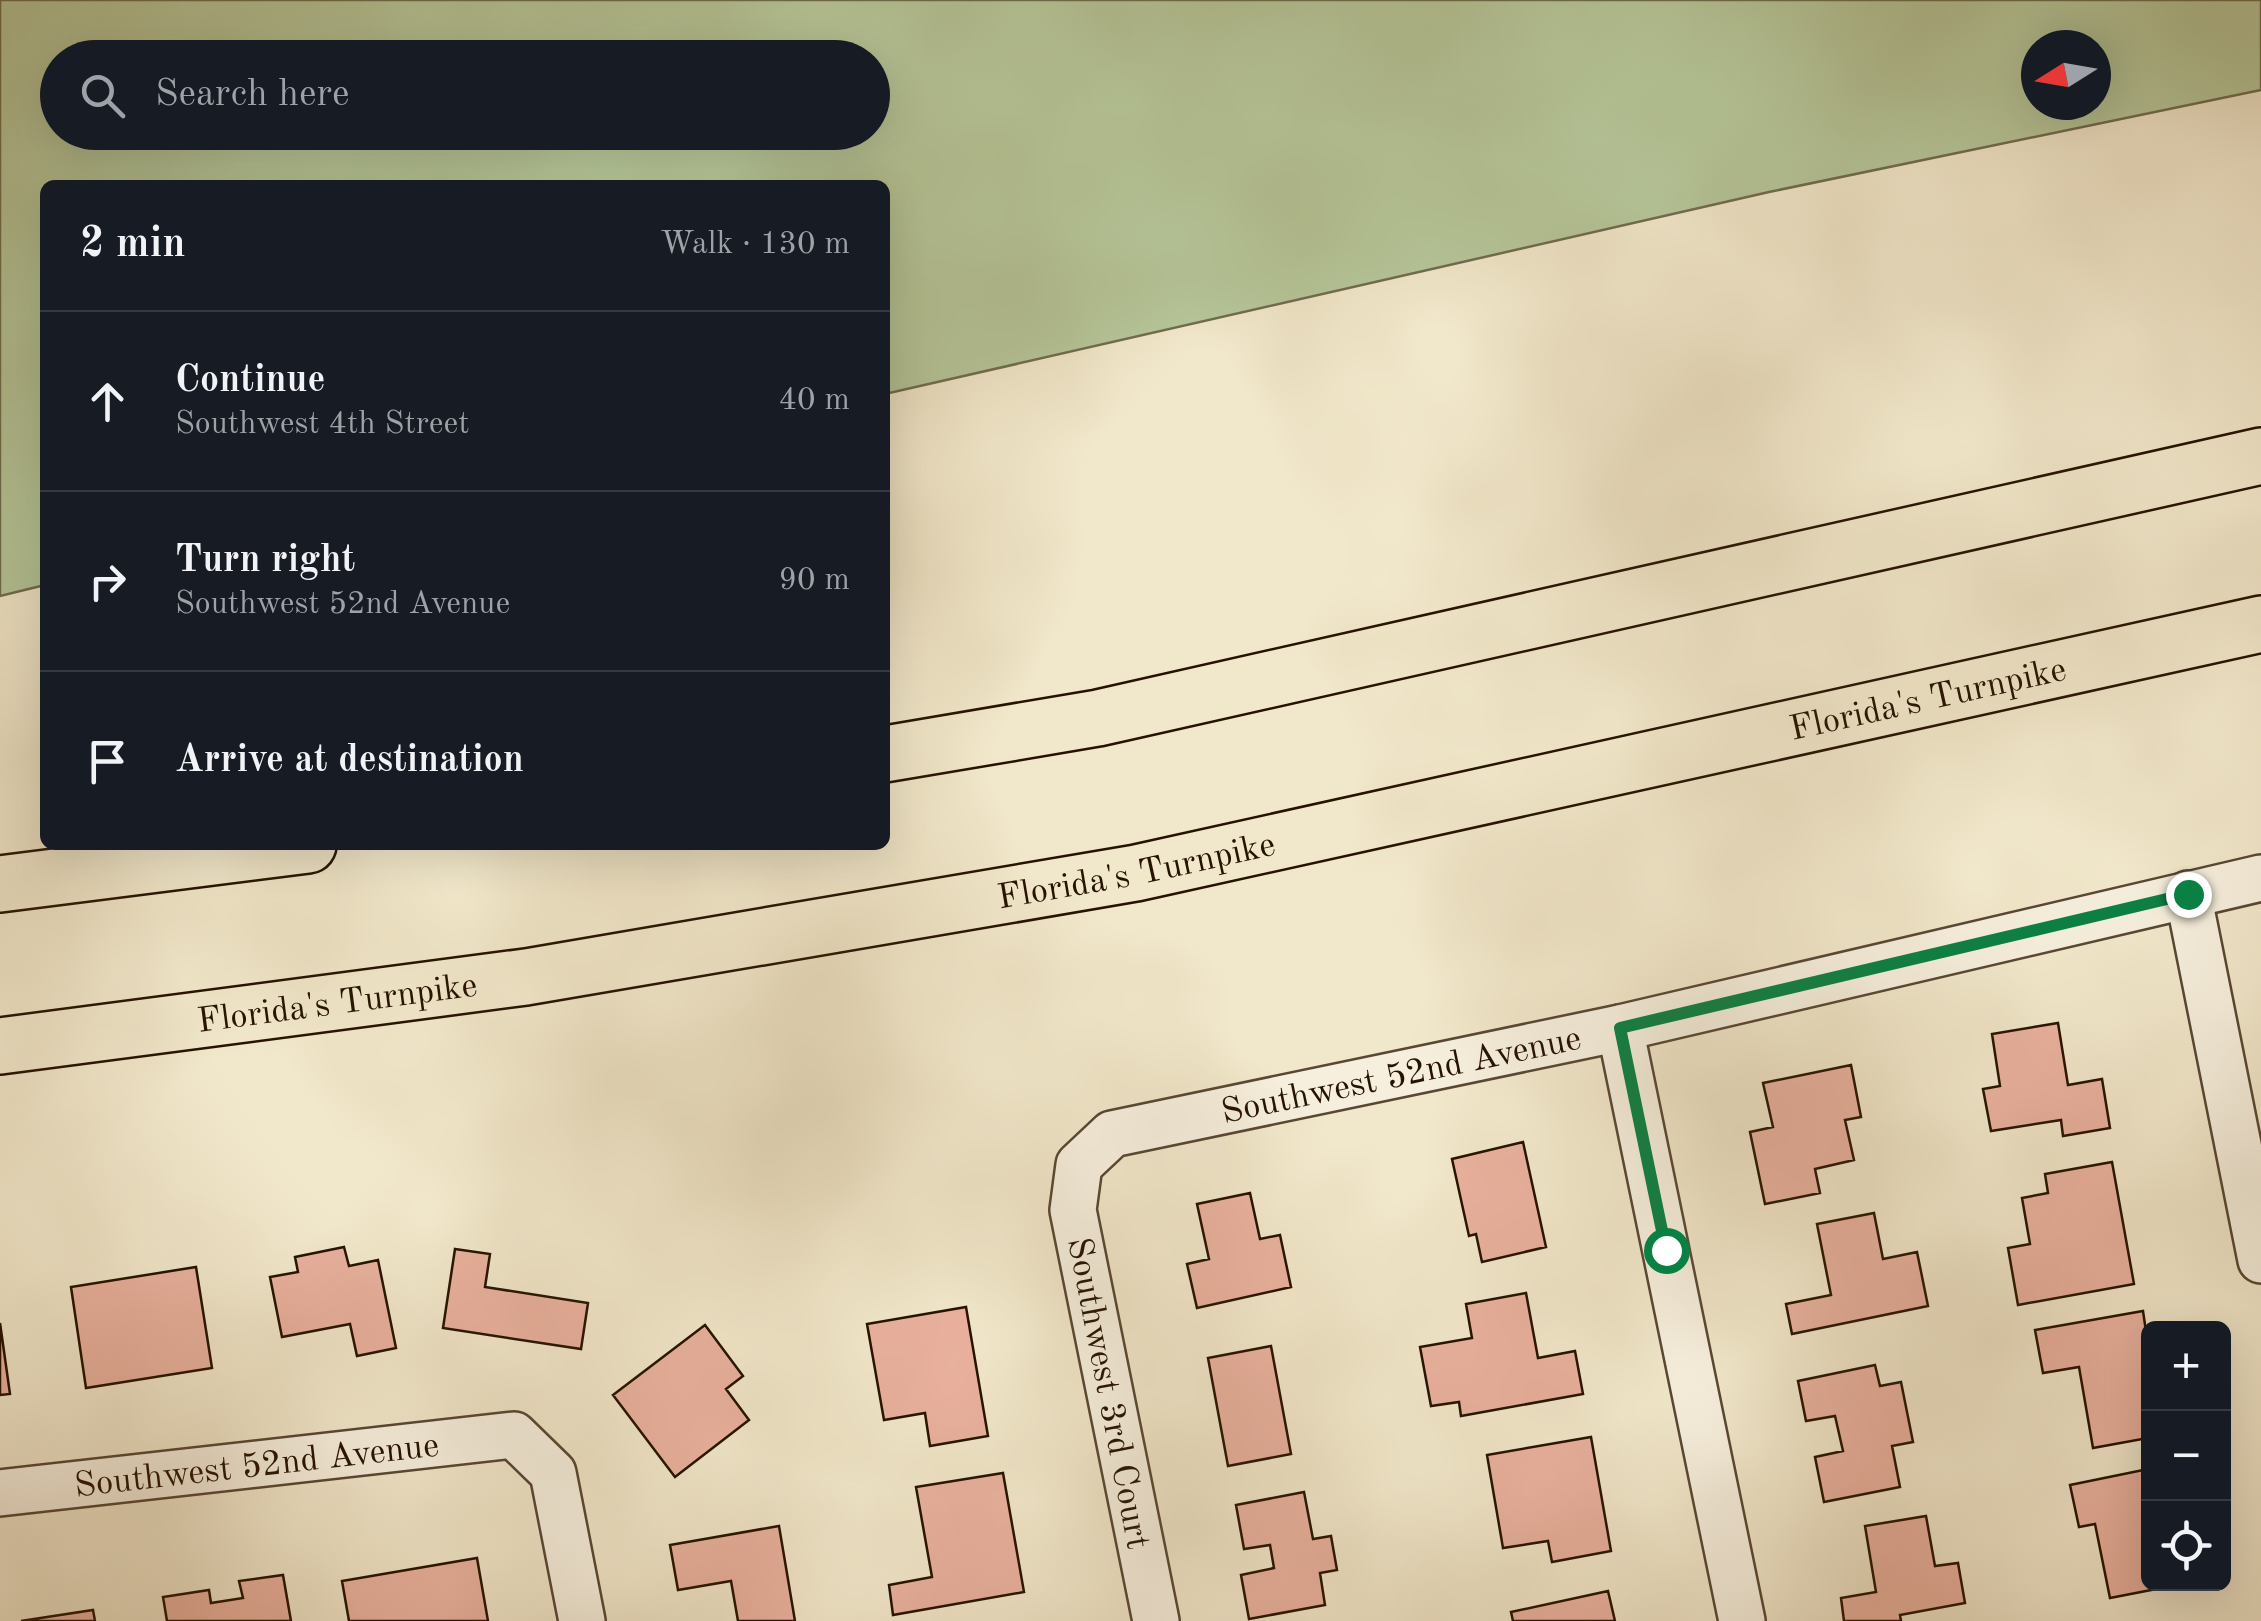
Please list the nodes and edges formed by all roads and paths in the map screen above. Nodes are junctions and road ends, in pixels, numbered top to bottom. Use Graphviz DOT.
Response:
graph roads {
  1 [pos="2261,456"];
  2 [pos="2261,624"];
  3 [pos="890,753"];
  4 [pos="269,850"];
  5 [pos="2261,878"];
  6 [pos="0,884"];
  7 [pos="2188,894"];
  8 [pos="1620,1028"];
  9 [pos="0,1046"];
  10 [pos="1080,1165"];
  11 [pos="2261,1260"];
  12 [pos="0,1493"];
  13 [pos="582,1621"];
  14 [pos="1156,1621"];
  15 [pos="1742,1621"];
  1 -- 3 [label="highway"];
  2 -- 9 [label="highway, Florida's Turnpike"];
  4 -- 6 [label="highway"];
  5 -- 7 [label="street, Southwest 52nd Avenue"];
  7 -- 8 [label="street, Southwest 52nd Avenue"];
  7 -- 11 [label="street"];
  8 -- 10 [label="street, Southwest 52nd Avenue"];
  8 -- 15 [label="street"];
  10 -- 14 [label="street, Southwest 3rd Court"];
  12 -- 13 [label="street, Southwest 52nd Avenue"];
}
